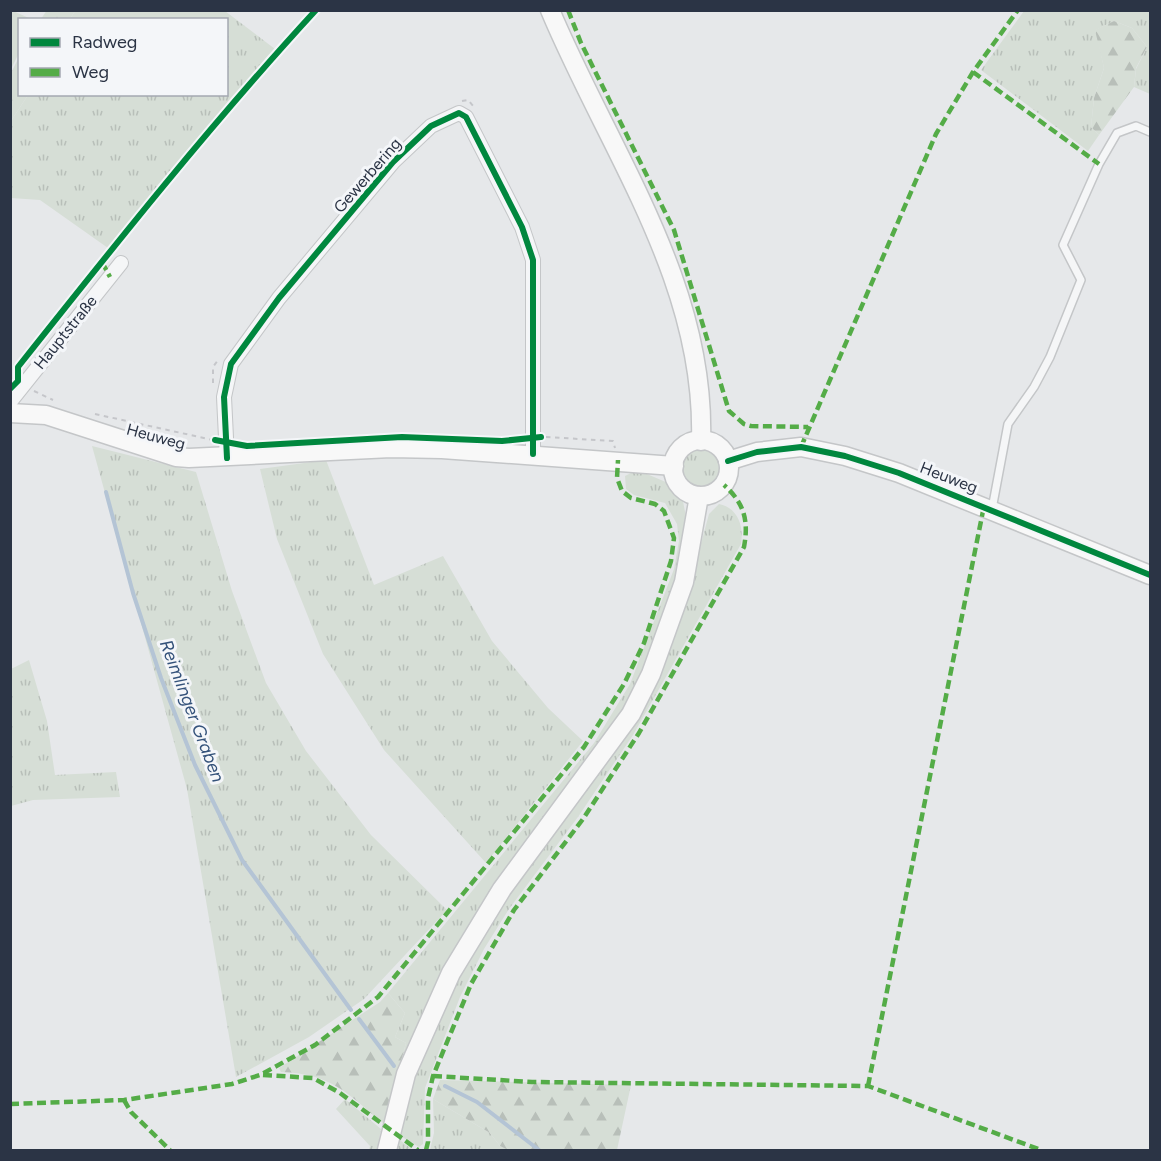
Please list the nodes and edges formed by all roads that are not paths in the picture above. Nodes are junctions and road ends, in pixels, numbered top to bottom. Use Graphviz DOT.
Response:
graph roads {
  1 [pos="550,10"];
  2 [pos="1150,132"];
  3 [pos="121,263"];
  4 [pos="10,402"];
  5 [pos="10,413"];
  6 [pos="701,441"];
  7 [pos="533,454"];
  8 [pos="227,458"];
  9 [pos="728,461"];
  10 [pos="674,466"];
  11 [pos="699,496"];
  12 [pos="992,509"];
  13 [pos="1150,575"];
  14 [pos="387,1150"];
  1 -- 6 [label="main road"];
  2 -- 12 [label="lane"];
  3 -- 4 [label="street, Hauptstraße"];
  5 -- 8 [label="main road, Heuweg"];
  6 -- 9 [label="main road"];
  6 -- 10 [label="main road"];
  7 -- 8 [label="main road, Heuweg"];
  7 -- 8 [label="street, Gewerbering"];
  7 -- 10 [label="main road, Heuweg"];
  9 -- 11 [label="main road"];
  9 -- 12 [label="main road, Heuweg"];
  10 -- 11 [label="main road"];
  11 -- 14 [label="main road"];
  12 -- 13 [label="main road, Heuweg"];
}
